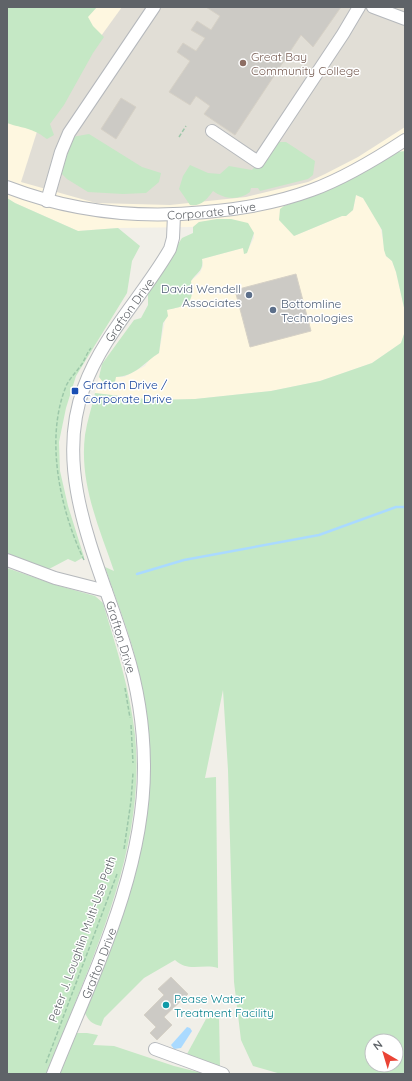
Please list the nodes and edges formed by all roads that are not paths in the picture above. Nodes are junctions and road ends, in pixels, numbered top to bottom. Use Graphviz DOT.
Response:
graph roads {
  1 [pos="154,7"];
  2 [pos="359,7"];
  3 [pos="373,7"];
  4 [pos="405,19"];
  5 [pos="212,131"];
  6 [pos="405,140"];
  7 [pos="7,187"];
  8 [pos="47,201"];
  9 [pos="174,215"];
  10 [pos="7,560"];
  11 [pos="106,590"];
  12 [pos="155,1049"];
  13 [pos="53,1074"];
  14 [pos="223,1074"];
  1 -- 8 [label="street"];
  2 -- 5 [label="street"];
  3 -- 4 [label="street"];
  6 -- 9 [label="street, Corporate Drive"];
  7 -- 8 [label="street, Corporate Drive"];
  8 -- 9 [label="street, Corporate Drive"];
  9 -- 11 [label="street, Grafton Drive"];
  10 -- 11 [label="street"];
  11 -- 13 [label="street, Grafton Drive"];
  12 -- 14 [label="street"];
}
